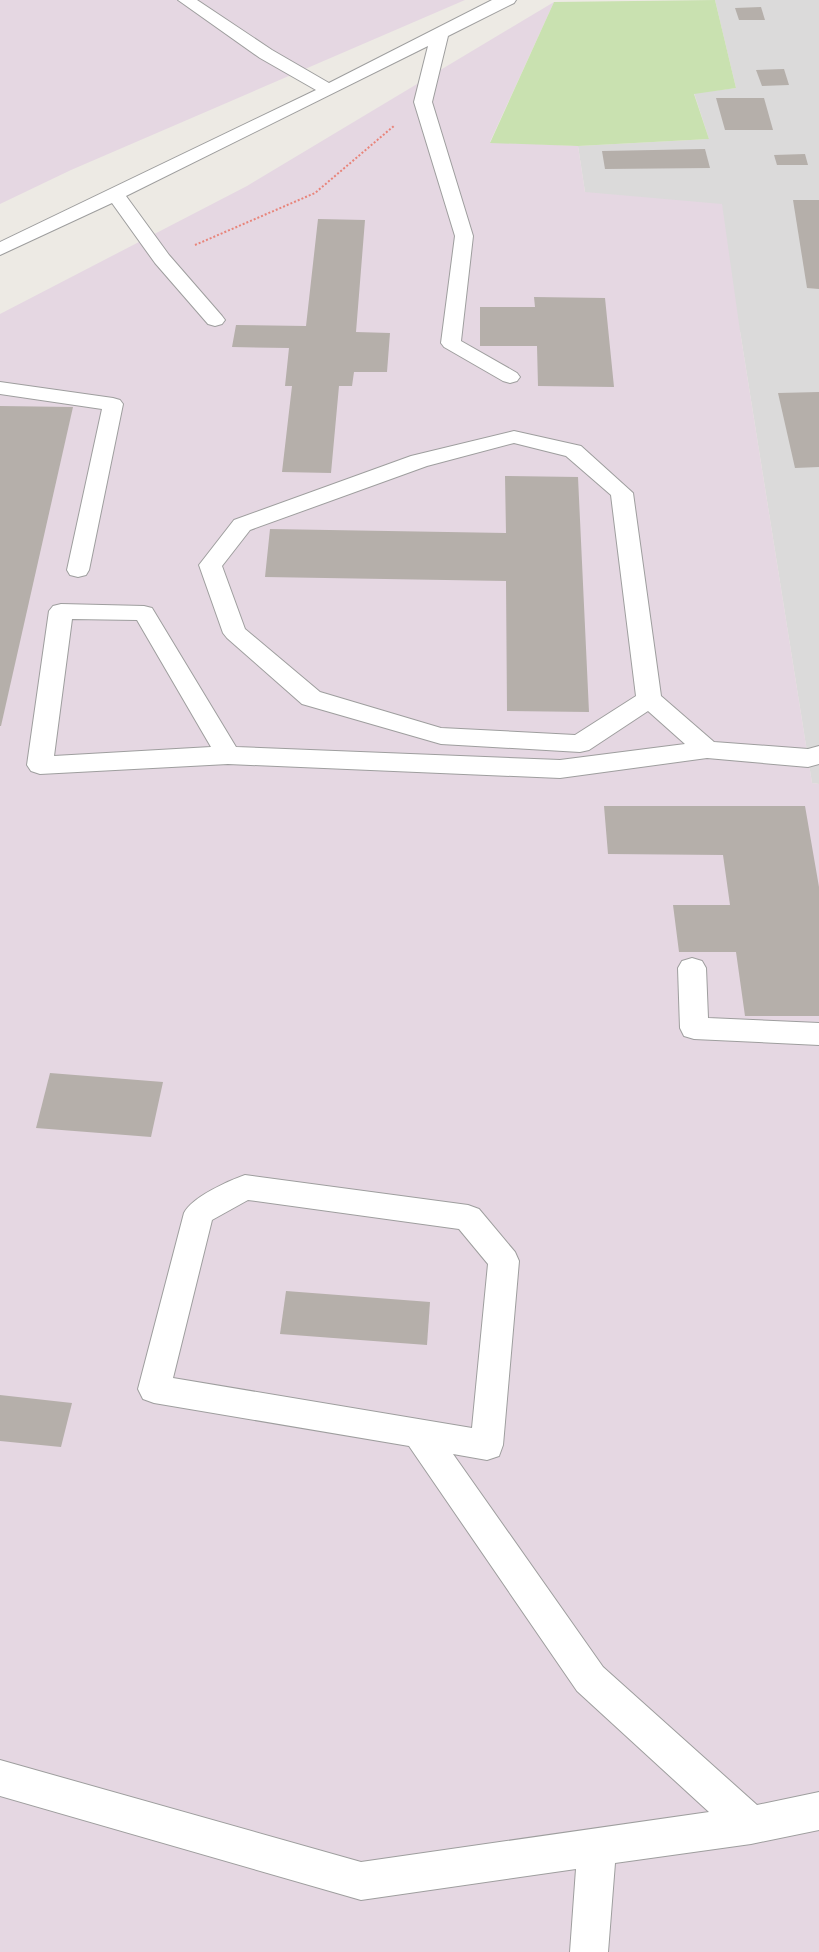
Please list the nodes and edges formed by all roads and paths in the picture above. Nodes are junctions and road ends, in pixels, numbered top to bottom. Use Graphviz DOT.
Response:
graph roads {
  1 [pos="186,0"];
  2 [pos="508,0"];
  3 [pos="440,33"];
  4 [pos="329,90"];
  5 [pos="423,102"];
  6 [pos="116,195"];
  7 [pos="0,249"];
  8 [pos="162,259"];
  9 [pos="215,320"];
  10 [pos="510,377"];
  11 [pos="0,388"];
  12 [pos="78,570"];
  13 [pos="649,699"];
  14 [pos="707,750"];
  15 [pos="819,754"];
  16 [pos="228,755"];
  17 [pos="692,968"];
  18 [pos="819,1034"];
  19 [pos="419,1433"];
  20 [pos="0,1778"];
  21 [pos="819,1811"];
  22 [pos="752,1825"];
  23 [pos="597,1846"];
  24 [pos="590,1952"];
  1 -- 4 [label="street"];
  2 -- 3 [label="street"];
  3 -- 4 [label="street"];
  3 -- 5 [label="street"];
  4 -- 6 [label="street"];
  5 -- 8 [label="path"];
  5 -- 10 [label="street"];
  6 -- 7 [label="street"];
  6 -- 8 [label="street"];
  8 -- 9 [label="street"];
  11 -- 12 [label="street"];
  13 -- 13 [label="street"];
  13 -- 14 [label="street"];
  14 -- 15 [label="street"];
  14 -- 16 [label="street"];
  16 -- 16 [label="street"];
  17 -- 18 [label="street"];
  19 -- 19 [label="street"];
  19 -- 22 [label="street"];
  20 -- 23 [label="street"];
  21 -- 22 [label="street"];
  22 -- 23 [label="street"];
  23 -- 24 [label="street"];
}
